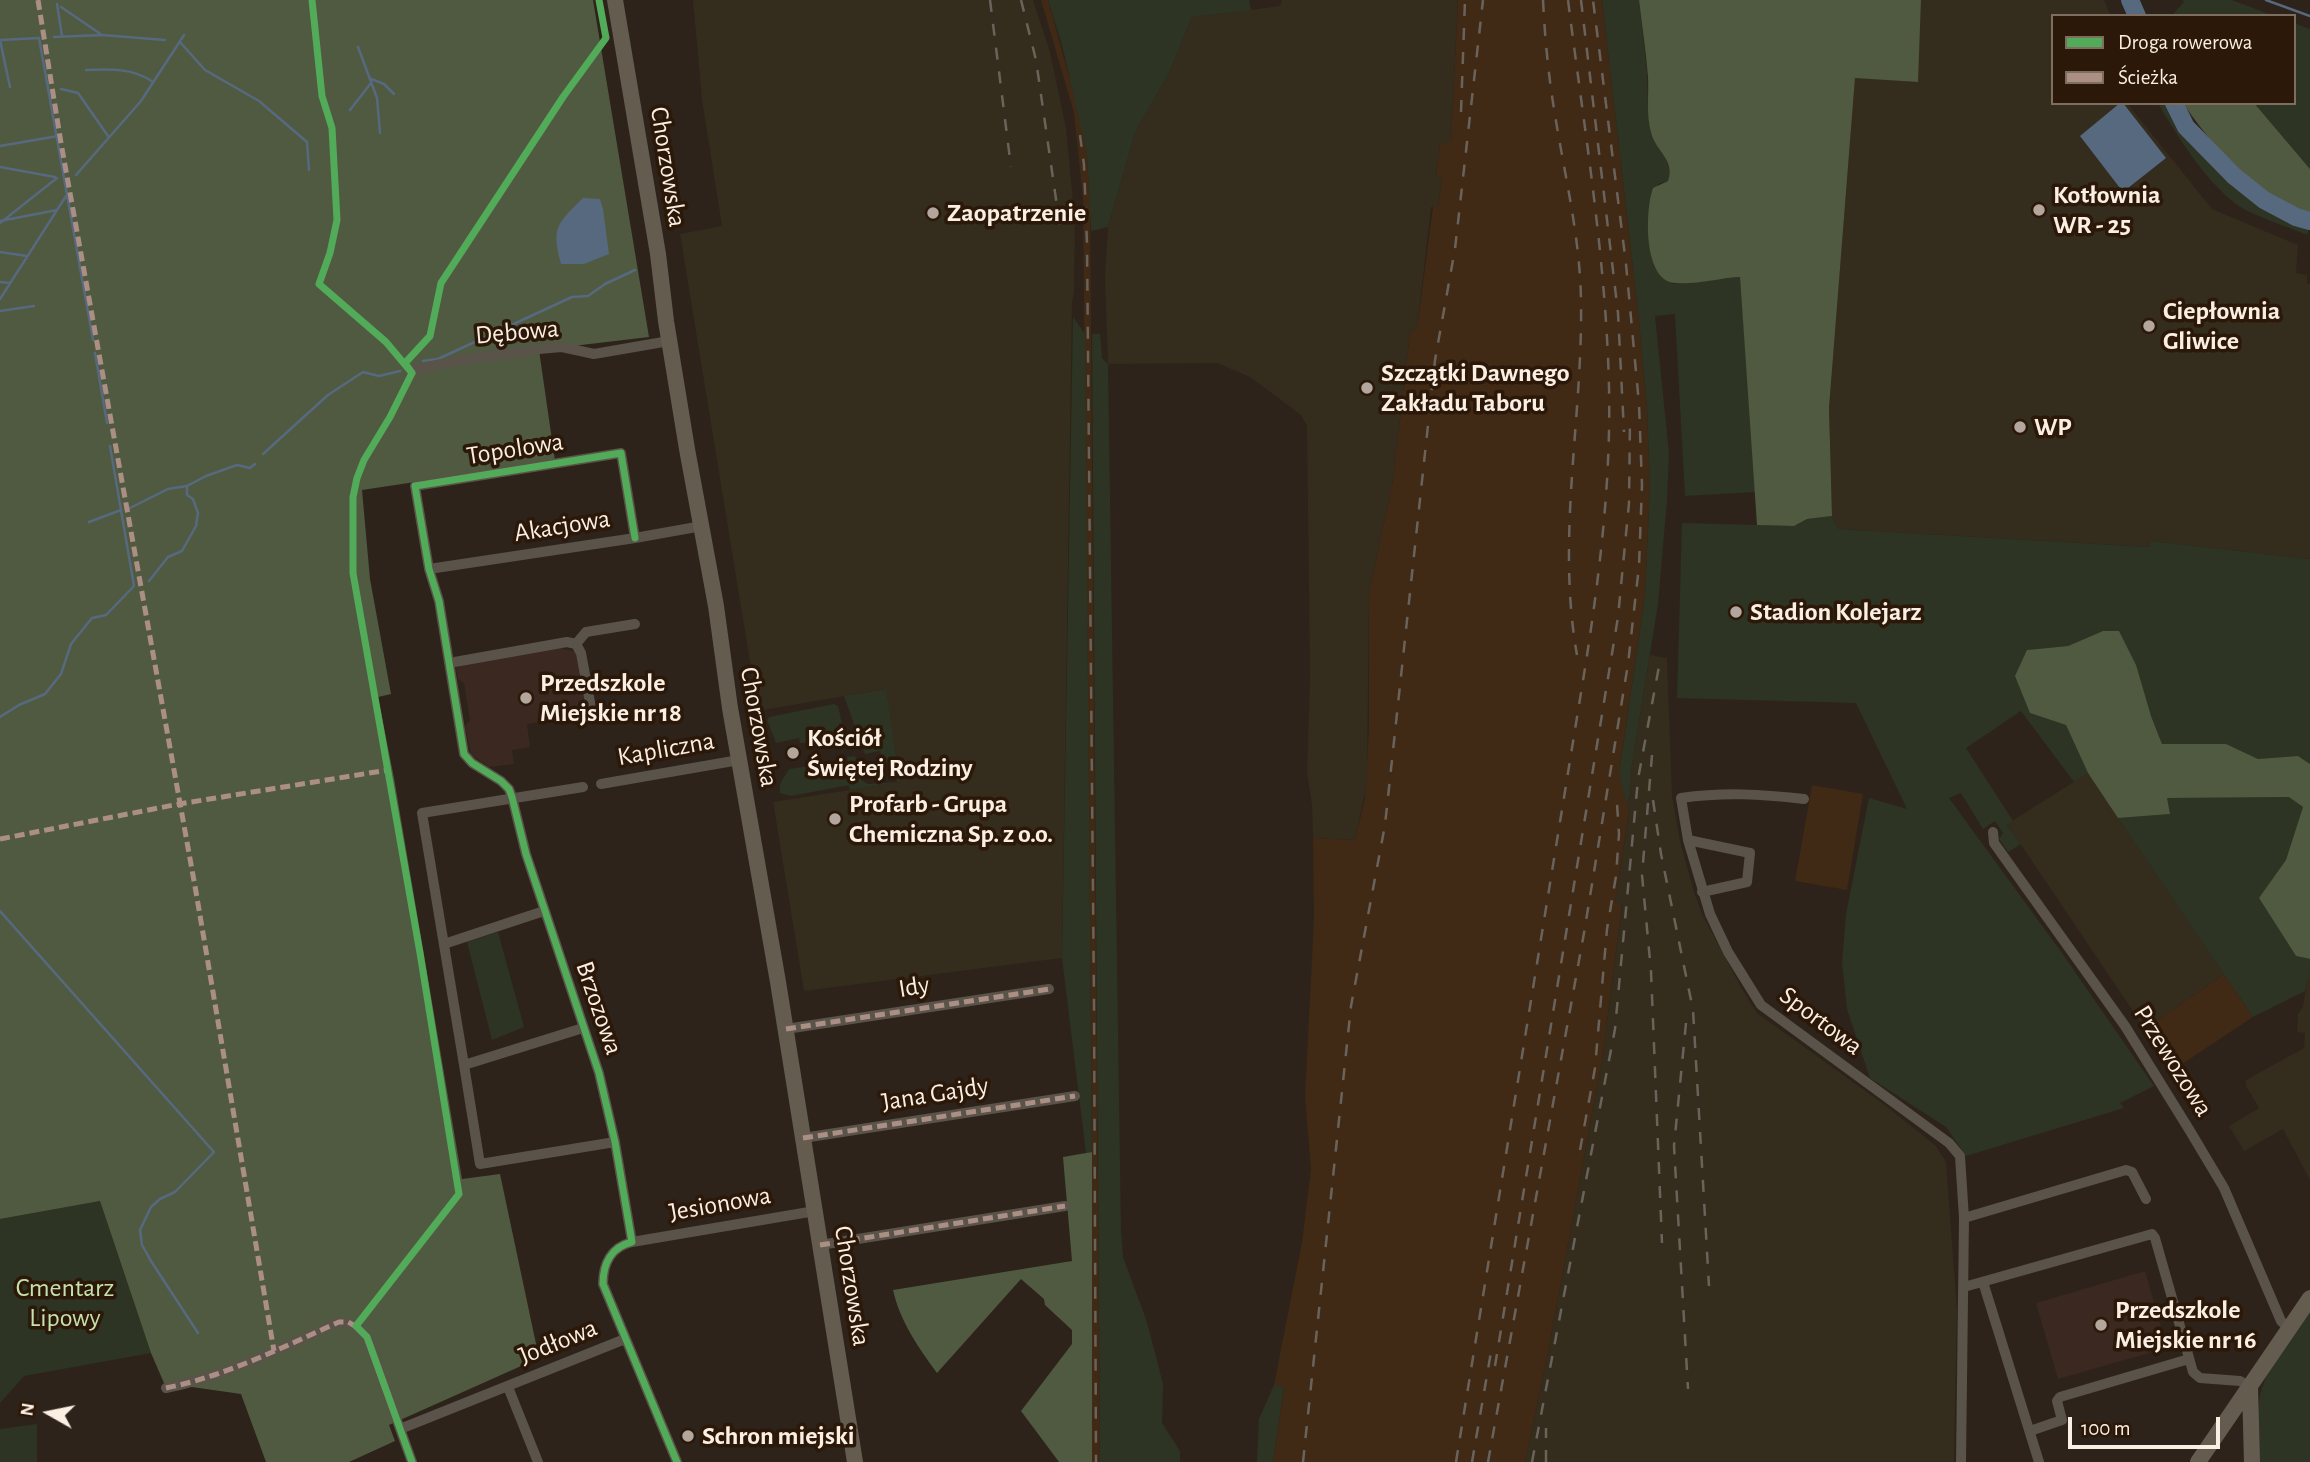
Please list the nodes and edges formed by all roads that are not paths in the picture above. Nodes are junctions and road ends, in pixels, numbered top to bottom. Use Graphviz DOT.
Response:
graph roads {
  1 [pos="615,0"];
  2 [pos="669,341"];
  3 [pos="412,373"];
  4 [pos="702,526"];
  5 [pos="635,538"];
  6 [pos="429,569"];
  7 [pos="635,624"];
  8 [pos="576,644"];
  9 [pos="449,663"];
  10 [pos="591,708"];
  11 [pos="739,760"];
  12 [pos="601,784"];
  13 [pos="583,787"];
  14 [pos="512,797"];
  15 [pos="1804,799"];
  16 [pos="1993,832"];
  17 [pos="1688,841"];
  18 [pos="1702,892"];
  19 [pos="544,911"];
  20 [pos="444,944"];
  21 [pos="1049,989"];
  22 [pos="583,1028"];
  23 [pos="786,1029"];
  24 [pos="464,1065"];
  25 [pos="1074,1096"];
  26 [pos="803,1138"];
  27 [pos="615,1142"];
  28 [pos="2146,1199"];
  29 [pos="1065,1206"];
  30 [pos="815,1211"];
  31 [pos="1964,1218"];
  32 [pos="632,1242"];
  33 [pos="820,1245"];
  34 [pos="1983,1282"];
  35 [pos="1964,1287"];
  36 [pos="2307,1303"];
  37 [pos="2289,1329"];
  38 [pos="625,1339"];
  39 [pos="2189,1359"];
  40 [pos="508,1387"];
  41 [pos="2250,1387"];
  42 [pos="166,1388"];
  43 [pos="400,1429"];
  44 [pos="2030,1431"];
  45 [pos="412,1462"];
  46 [pos="538,1462"];
  47 [pos="677,1462"];
  48 [pos="855,1462"];
  49 [pos="1961,1462"];
  50 [pos="2039,1462"];
  51 [pos="2198,1462"];
  52 [pos="2252,1462"];
  1 -- 2 [label="main road, Chorzowska"];
  2 -- 3 [label="street, Dębowa"];
  2 -- 4 [label="main road, Chorzowska"];
  4 -- 5 [label="street, Akacjowa"];
  4 -- 11 [label="main road, Chorzowska"];
  5 -- 6 [label="street, Akacjowa"];
  5 -- 6 [label="street, Topolowa"];
  6 -- 9 [label="street"];
  7 -- 8 [label="street"];
  8 -- 9 [label="street"];
  8 -- 10 [label="street"];
  9 -- 14 [label="street"];
  11 -- 12 [label="street, Kapliczna"];
  11 -- 23 [label="main road, Chorzowska"];
  13 -- 14 [label="street"];
  14 -- 19 [label="street, Brzozowa"];
  14 -- 20 [label="street"];
  15 -- 17 [label="street, Sportowa"];
  16 -- 37 [label="street, Przewozowa"];
  17 -- 18 [label="street, Sportowa"];
  17 -- 18 [label="street"];
  18 -- 31 [label="street, Sportowa"];
  19 -- 20 [label="street"];
  19 -- 22 [label="street, Brzozowa"];
  20 -- 24 [label="street"];
  21 -- 23 [label="street, Idy"];
  22 -- 24 [label="street, Brzozowa"];
  22 -- 27 [label="street, Brzozowa"];
  23 -- 26 [label="main road, Chorzowska"];
  24 -- 27 [label="street"];
  25 -- 26 [label="street, Jana Gajdy"];
  26 -- 30 [label="main road, Chorzowska"];
  27 -- 32 [label="street, Brzozowa"];
  28 -- 31 [label="street"];
  29 -- 33 [label="street"];
  30 -- 32 [label="street, Jesionowa"];
  30 -- 33 [label="main road, Chorzowska"];
  31 -- 35 [label="street, Sportowa"];
  32 -- 38 [label="street"];
  33 -- 48 [label="main road, Chorzowska"];
  34 -- 35 [label="street"];
  34 -- 39 [label="street"];
  34 -- 44 [label="street"];
  35 -- 49 [label="street, Sportowa"];
  36 -- 37 [label="main road"];
  37 -- 41 [label="main road"];
  38 -- 40 [label="street, Jodłowa"];
  38 -- 47 [label="street"];
  39 -- 41 [label="street"];
  39 -- 44 [label="street"];
  40 -- 43 [label="street, Jodłowa"];
  40 -- 46 [label="street, Jodłowa"];
  41 -- 51 [label="main road"];
  41 -- 52 [label="main road"];
  42 -- 43 [label="street"];
  43 -- 45 [label="street"];
  44 -- 50 [label="street"];
}
